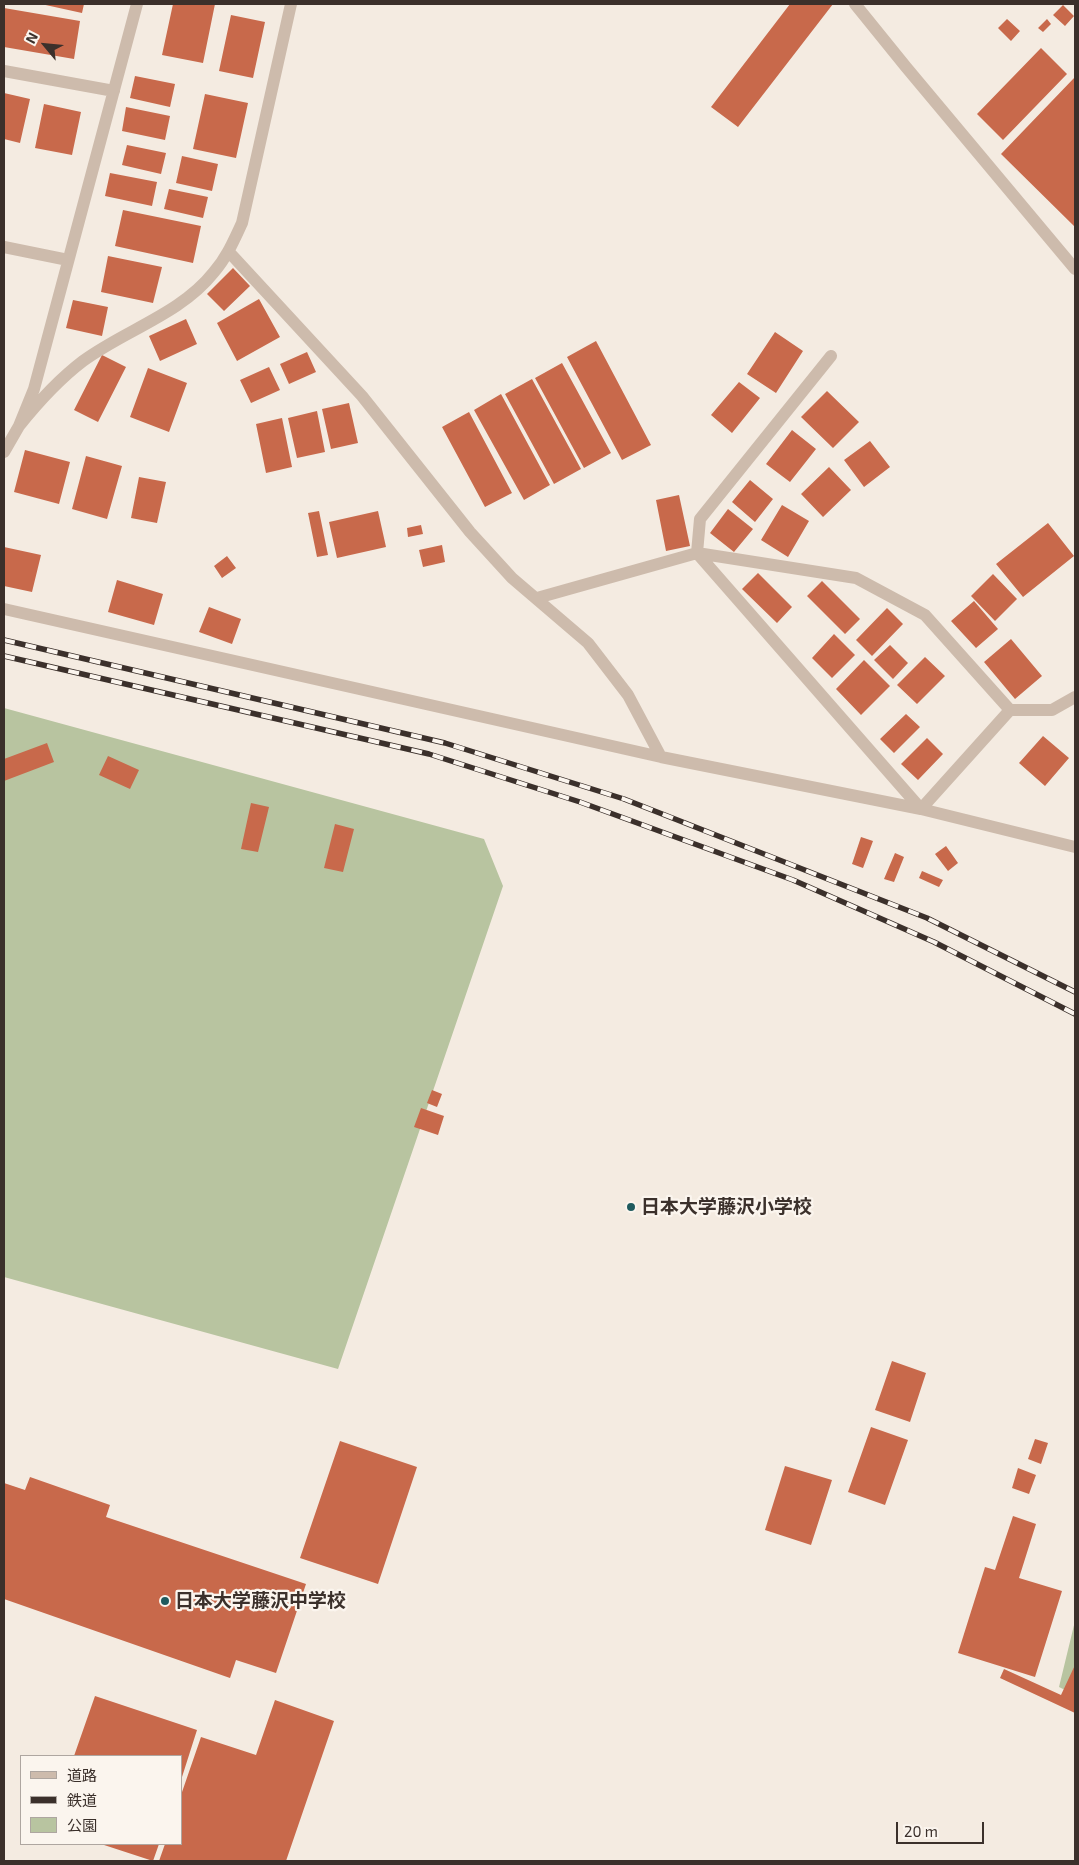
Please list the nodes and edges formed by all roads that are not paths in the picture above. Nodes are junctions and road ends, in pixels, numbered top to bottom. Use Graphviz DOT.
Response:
graph roads {
  1 [pos="137,4"];
  2 [pos="291,4"];
  3 [pos="863,7"];
  4 [pos="4,71"];
  5 [pos="114,91"];
  6 [pos="4,247"];
  7 [pos="229,252"];
  8 [pos="68,260"];
  9 [pos="1075,269"];
  10 [pos="831,356"];
  11 [pos="19,426"];
  12 [pos="4,452"];
  13 [pos="697,552"];
  14 [pos="537,598"];
  15 [pos="4,610"];
  16 [pos="1075,697"];
  17 [pos="1010,710"];
  18 [pos="661,757"];
  19 [pos="921,810"];
  20 [pos="1075,847"];
  1 -- 5 [label="street"];
  2 -- 7 [label="street"];
  3 -- 9 [label="street"];
  4 -- 5 [label="street"];
  5 -- 8 [label="street"];
  6 -- 8 [label="street"];
  7 -- 11 [label="street"];
  7 -- 14 [label="street"];
  8 -- 11 [label="street"];
  10 -- 13 [label="street"];
  11 -- 12 [label="street"];
  13 -- 14 [label="street"];
  13 -- 17 [label="street"];
  13 -- 19 [label="street"];
  14 -- 18 [label="street"];
  15 -- 18 [label="street"];
  16 -- 17 [label="street"];
  17 -- 19 [label="street"];
  18 -- 19 [label="street"];
  19 -- 20 [label="street"];
}
